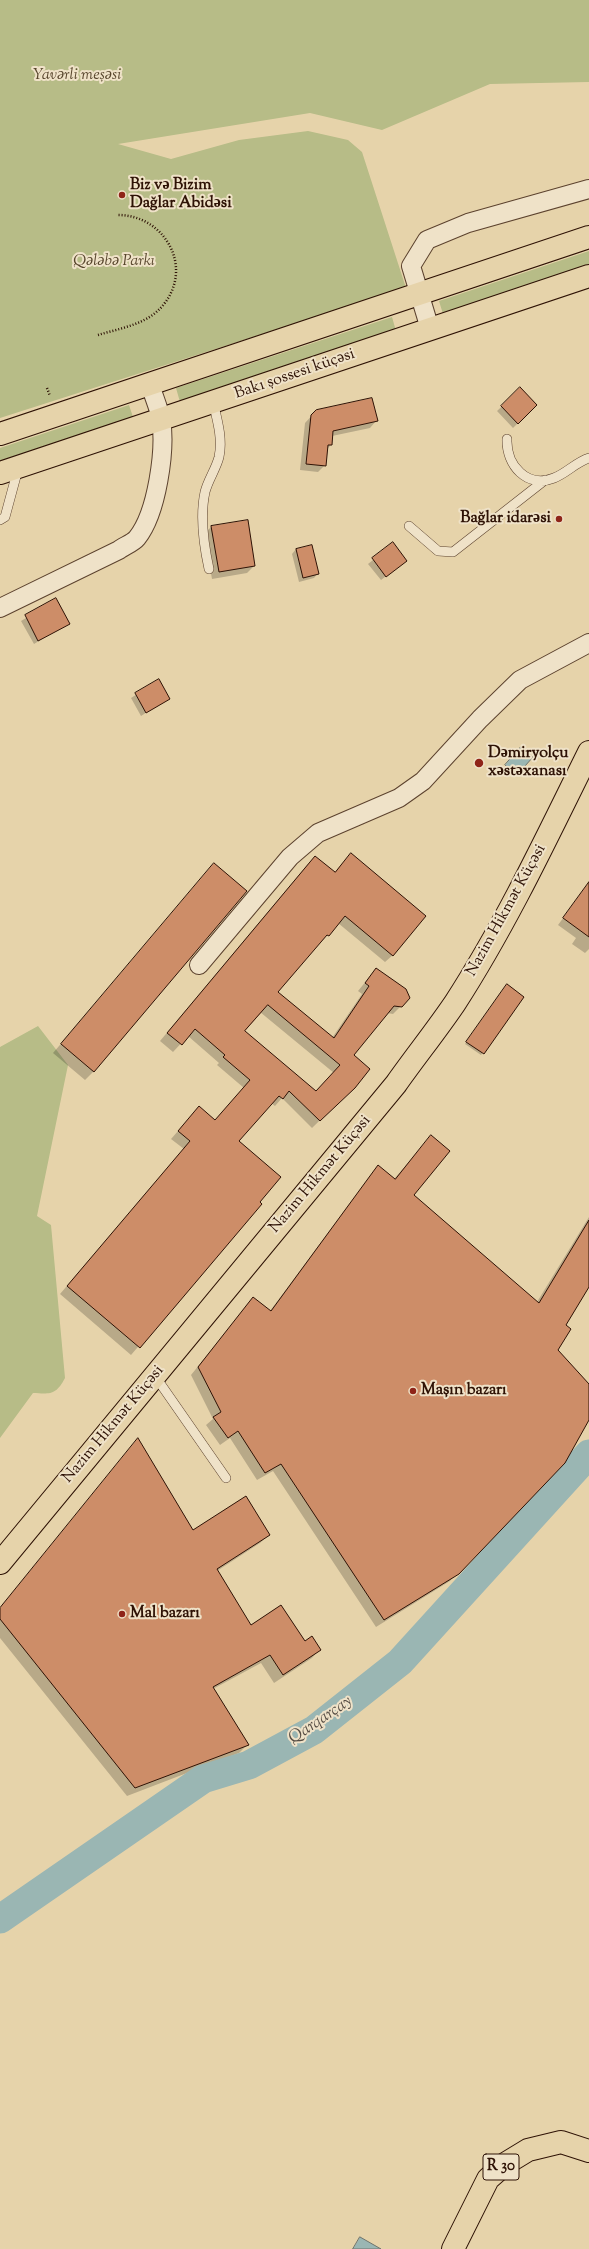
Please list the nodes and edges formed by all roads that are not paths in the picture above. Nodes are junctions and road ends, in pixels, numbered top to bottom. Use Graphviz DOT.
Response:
graph roads {
  1 [pos="589,188"];
  2 [pos="589,237"];
  3 [pos="589,276"];
  4 [pos="418,294"];
  5 [pos="430,329"];
  6 [pos="150,384"];
  7 [pos="213,402"];
  8 [pos="161,419"];
  9 [pos="0,434"];
  10 [pos="507,439"];
  11 [pos="589,458"];
  12 [pos="9,470"];
  13 [pos="545,480"];
  14 [pos="0,520"];
  15 [pos="409,526"];
  16 [pos="209,569"];
  17 [pos="0,608"];
  18 [pos="589,643"];
  19 [pos="589,752"];
  20 [pos="199,965"];
  21 [pos="155,1376"];
  22 [pos="226,1478"];
  23 [pos="0,1563"];
  24 [pos="589,2150"];
  25 [pos="453,2249"];
  1 -- 4 [label="street"];
  2 -- 4 [label="main road"];
  3 -- 5 [label="main road, Bakı şossesi küçəsi"];
  4 -- 5 [label="street"];
  4 -- 6 [label="main road"];
  5 -- 7 [label="main road, Bakı şossesi küçəsi"];
  6 -- 8 [label="street"];
  6 -- 9 [label="main road"];
  7 -- 8 [label="main road, Bakı şossesi küçəsi"];
  7 -- 16 [label="lane"];
  8 -- 12 [label="main road, Bakı şossesi küçəsi"];
  8 -- 17 [label="street"];
  10 -- 13 [label="lane"];
  11 -- 13 [label="lane"];
  12 -- 14 [label="lane"];
  13 -- 15 [label="lane"];
  18 -- 20 [label="street"];
  19 -- 21 [label="main road, Nazim Hikmət Küçəsi"];
  21 -- 22 [label="lane"];
  21 -- 23 [label="main road, Nazim Hikmət Küçəsi"];
  24 -- 25 [label="main road, R 30"];
}
